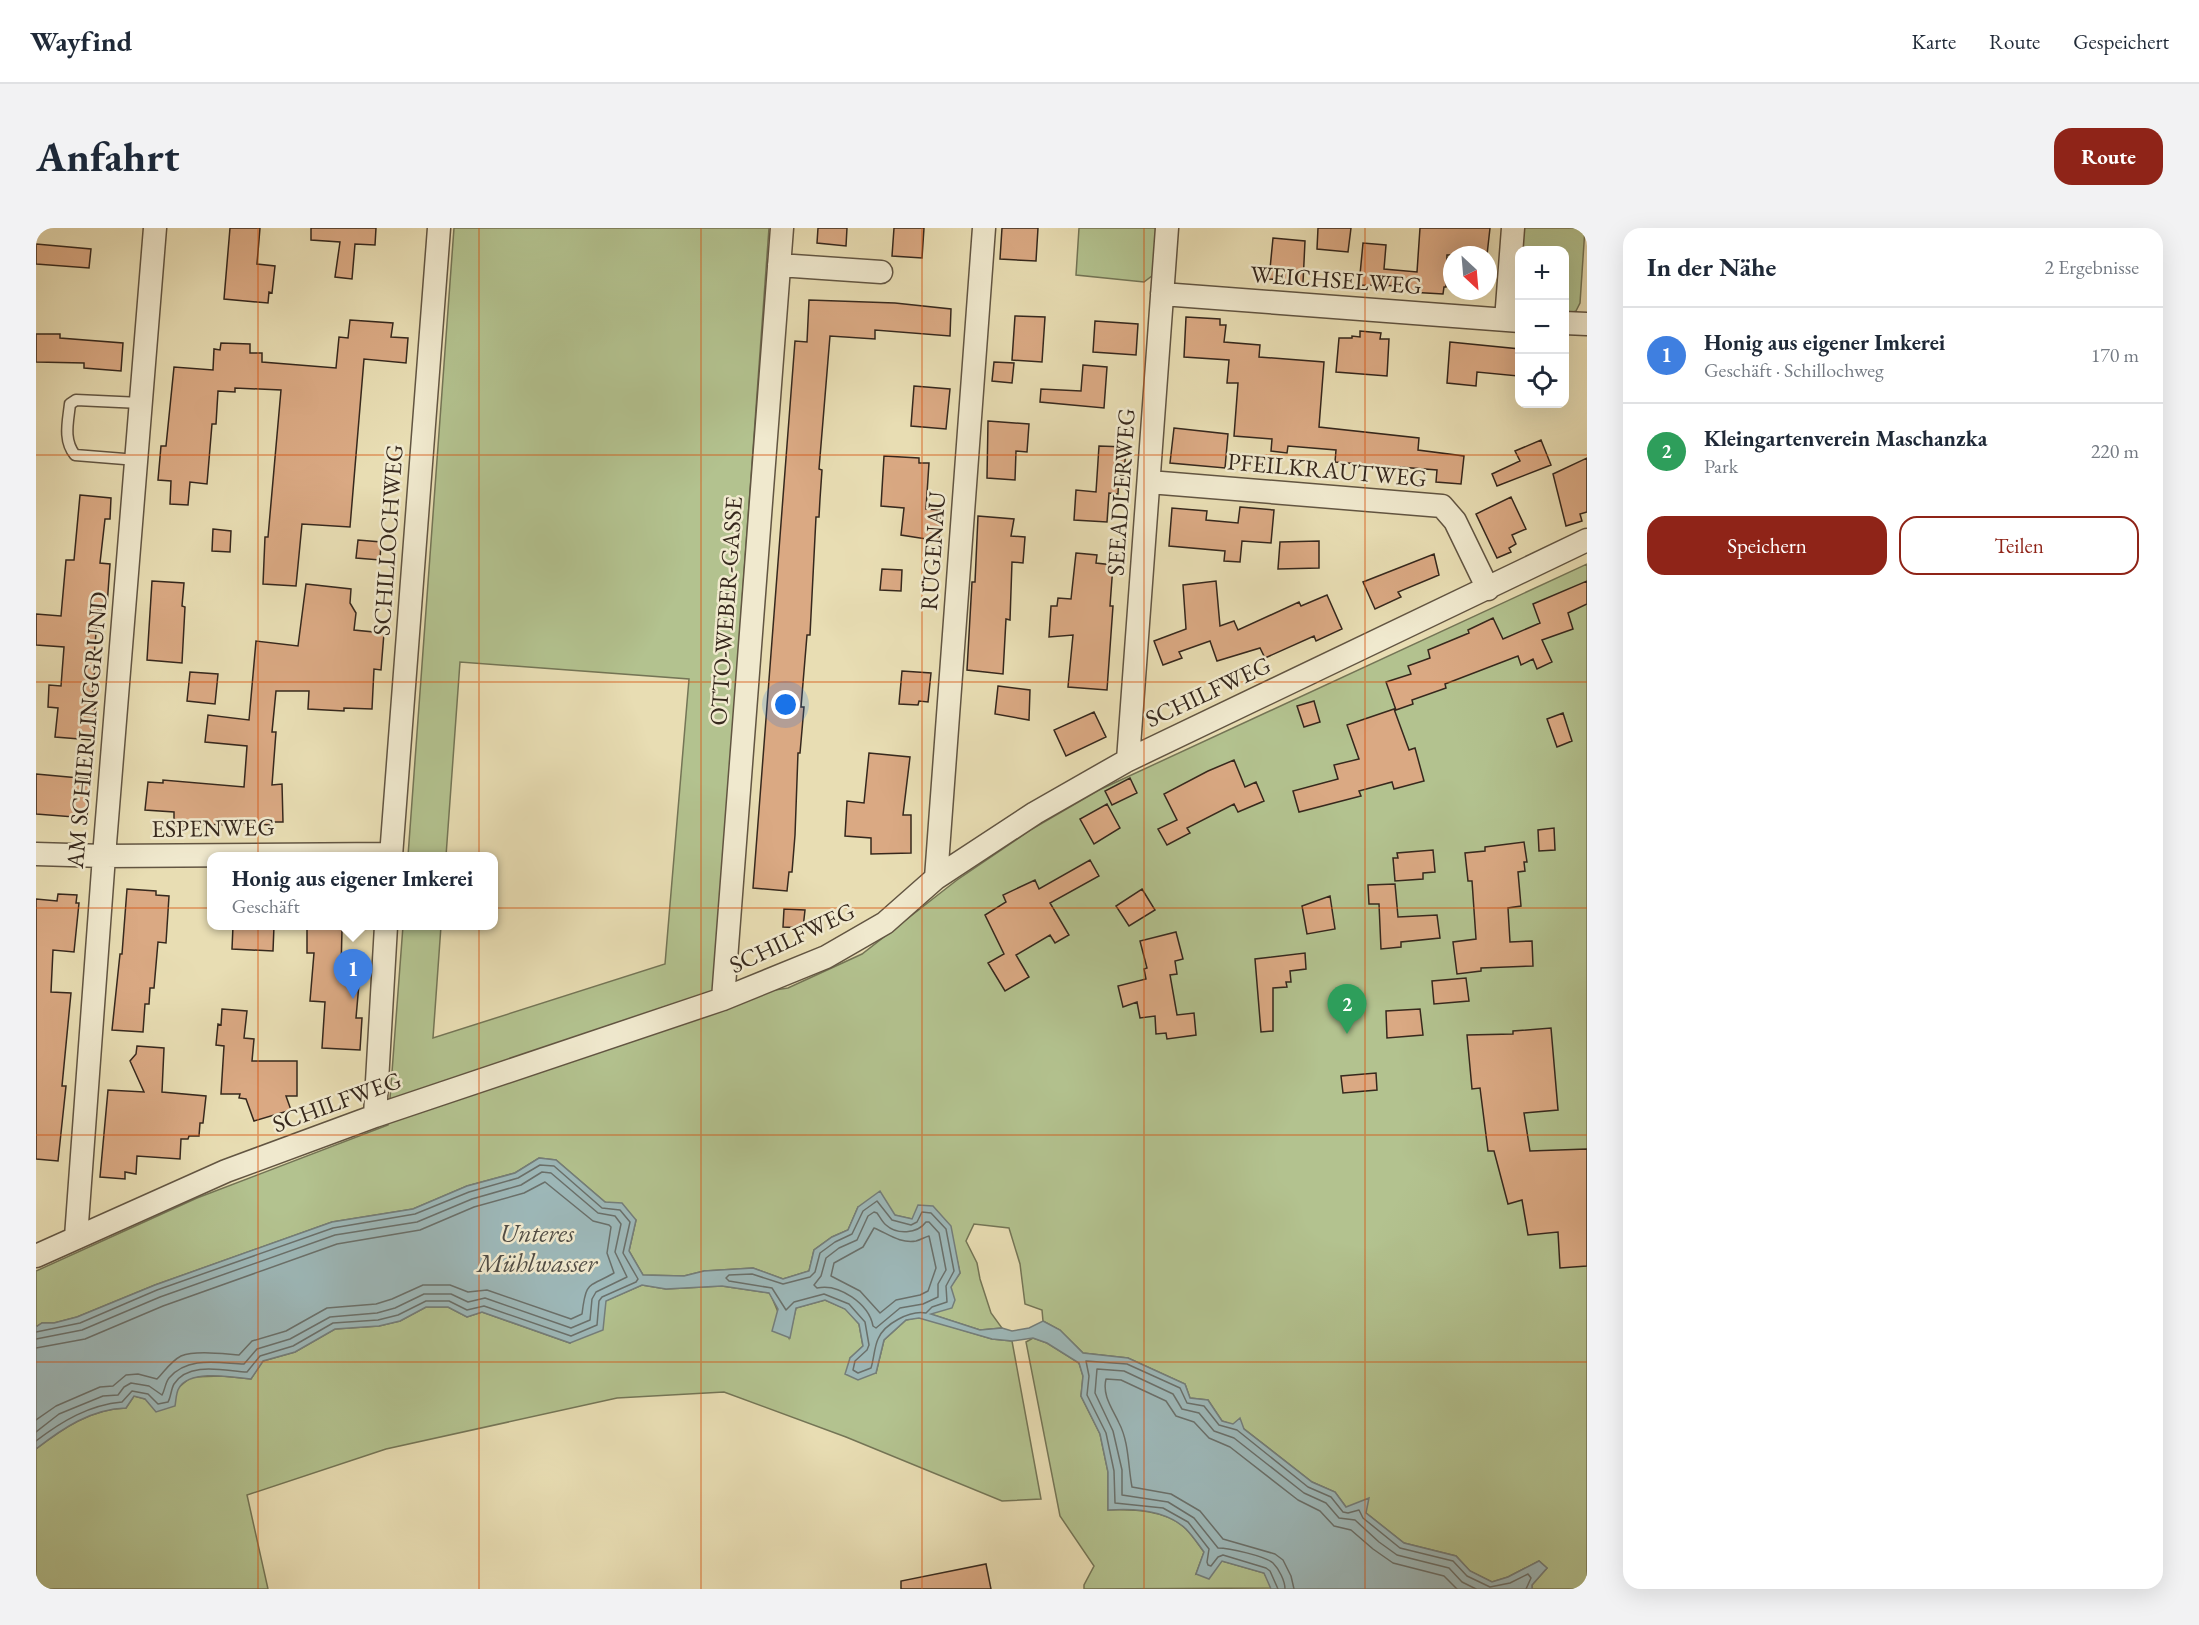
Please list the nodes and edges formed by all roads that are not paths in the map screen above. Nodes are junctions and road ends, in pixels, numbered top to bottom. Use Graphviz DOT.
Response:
graph roads {
  1 [pos="155,228"];
  2 [pos="439,228"];
  3 [pos="782,228"];
  4 [pos="984,228"];
  5 [pos="1167,228"];
  6 [pos="1513,228"];
  7 [pos="779,265"];
  8 [pos="881,272"];
  9 [pos="1162,294"];
  10 [pos="1513,320"];
  11 [pos="1569,323"];
  12 [pos="1587,324"];
  13 [pos="142,403"];
  14 [pos="137,460"];
  15 [pos="1149,482"];
  16 [pos="1587,540"];
  17 [pos="1488,589"];
  18 [pos="1128,760"];
  19 [pos="391,852"];
  20 [pos="36,854"];
  21 [pos="104,856"];
  22 [pos="207,856"];
  23 [pos="936,878"];
  24 [pos="386,930"];
  25 [pos="723,999"];
  26 [pos="375,1116"];
  27 [pos="76,1237"];
  28 [pos="36,1256"];
  1 -- 13 [label="street, AM SCHIERLINGGRUND"];
  2 -- 19 [label="street, SCHILLOCHWEG"];
  3 -- 7 [label="street, OTTO-WEBER-GASSE"];
  4 -- 23 [label="street, RÜGENAU"];
  5 -- 9 [label="street, SEEADLERWEG"];
  6 -- 10 [label="street"];
  7 -- 8 [label="street"];
  7 -- 25 [label="street, OTTO-WEBER-GASSE"];
  9 -- 10 [label="street, WEICHSELWEG"];
  9 -- 15 [label="street, SEEADLERWEG"];
  11 -- 12 [label="street"];
  13 -- 14 [label="street, AM SCHIERLINGGRUND"];
  13 -- 14 [label="lane"];
  14 -- 21 [label="street, AM SCHIERLINGGRUND"];
  15 -- 17 [label="street, PFEILKRAUTWEG"];
  15 -- 18 [label="street, SEEADLERWEG"];
  16 -- 17 [label="street, SCHILFWEG"];
  17 -- 18 [label="street, SCHILFWEG"];
  18 -- 23 [label="street, SCHILFWEG"];
  20 -- 21 [label="street, ESPENWEG"];
  21 -- 22 [label="street, ESPENWEG"];
  21 -- 27 [label="street, AM SCHIERLINGGRUND"];
  23 -- 25 [label="street, SCHILFWEG"];
  24 -- 26 [label="street"];
  25 -- 26 [label="street, SCHILFWEG"];
  26 -- 27 [label="street, SCHILFWEG"];
  27 -- 28 [label="street, SCHILFWEG"];
}
